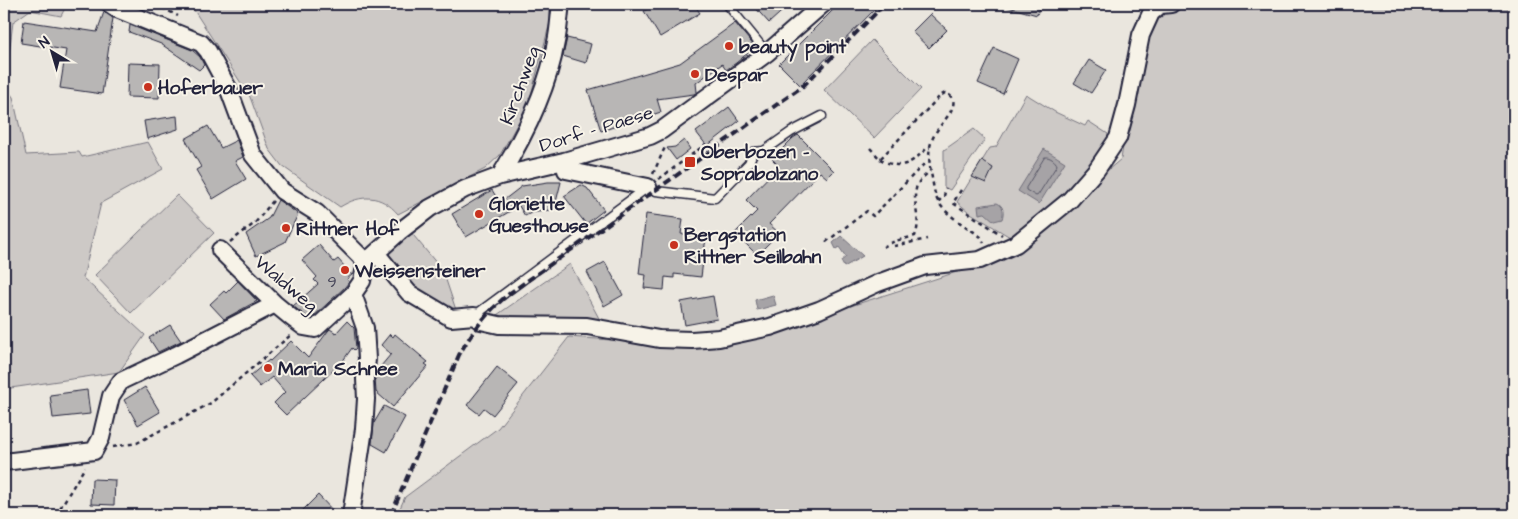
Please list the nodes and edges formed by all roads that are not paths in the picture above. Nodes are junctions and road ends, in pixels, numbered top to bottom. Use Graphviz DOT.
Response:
graph roads {
  1 [pos="110,4"];
  2 [pos="561,4"];
  3 [pos="727,4"];
  4 [pos="823,4"];
  5 [pos="1170,4"];
  6 [pos="767,53"];
  7 [pos="822,116"];
  8 [pos="564,161"];
  9 [pos="500,176"];
  10 [pos="648,187"];
  11 [pos="220,250"];
  12 [pos="371,257"];
  13 [pos="353,294"];
  14 [pos="275,304"];
  15 [pos="474,316"];
  16 [pos="4,462"];
  17 [pos="351,515"];
  1 -- 12 [label="street"];
  2 -- 9 [label="street, Kirchweg"];
  3 -- 6 [label="lane"];
  4 -- 6 [label="street, Dorf - Paese"];
  5 -- 15 [label="street"];
  6 -- 8 [label="street, Dorf - Paese"];
  7 -- 10 [label="lane"];
  8 -- 9 [label="street, Dorf - Paese"];
  8 -- 10 [label="street"];
  9 -- 12 [label="street, Dorf - Paese"];
  10 -- 15 [label="lane"];
  11 -- 14 [label="street, Waldweg"];
  12 -- 13 [label="street"];
  12 -- 15 [label="street"];
  13 -- 14 [label="street, Waldweg"];
  13 -- 17 [label="street"];
  14 -- 16 [label="street"];
}
